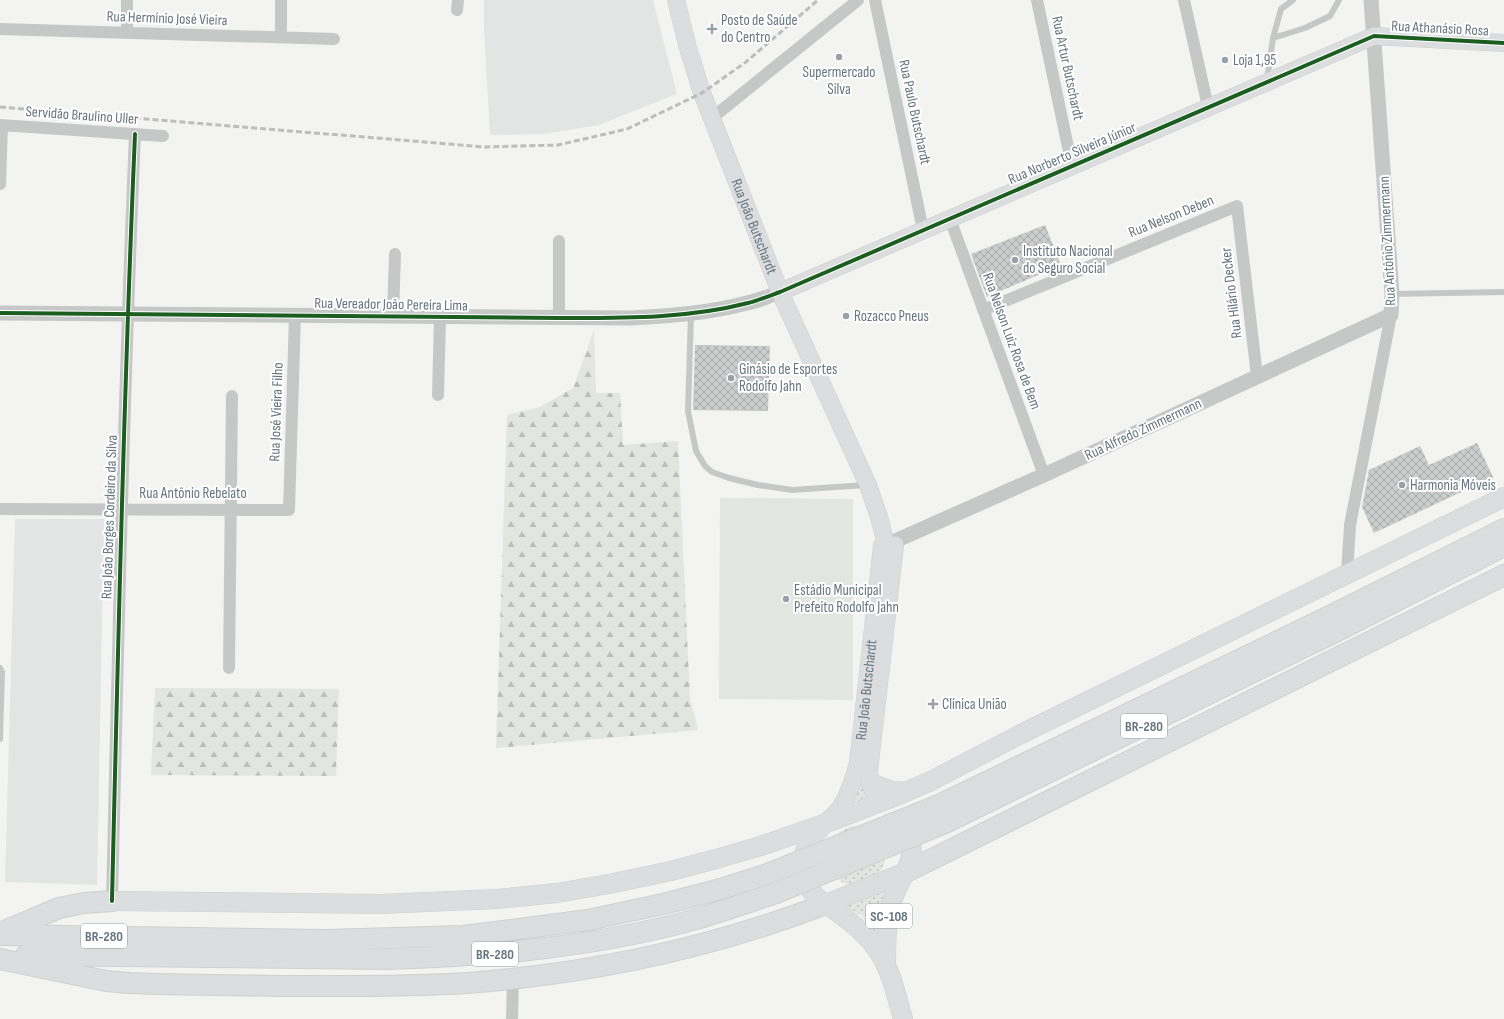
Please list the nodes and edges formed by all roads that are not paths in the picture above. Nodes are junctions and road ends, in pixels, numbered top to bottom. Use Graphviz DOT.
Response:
graph roads {
  1 [pos="127,0"];
  2 [pos="281,0"];
  3 [pos="676,0"];
  4 [pos="858,0"];
  5 [pos="875,0"];
  6 [pos="1037,0"];
  7 [pos="1184,0"];
  8 [pos="1293,0"];
  9 [pos="1339,0"];
  10 [pos="1371,0"];
  11 [pos="0,29"];
  12 [pos="127,32"];
  13 [pos="1374,36"];
  14 [pos="281,37"];
  15 [pos="1273,38"];
  16 [pos="334,39"];
  17 [pos="1504,43"];
  18 [pos="1267,82"];
  19 [pos="1208,107"];
  20 [pos="712,118"];
  21 [pos="1,125"];
  22 [pos="135,134"];
  23 [pos="163,136"];
  24 [pos="1072,166"];
  25 [pos="0,184"];
  26 [pos="1237,206"];
  27 [pos="950,219"];
  28 [pos="923,230"];
  29 [pos="559,241"];
  30 [pos="395,254"];
  31 [pos="780,292"];
  32 [pos="1504,292"];
  33 [pos="1392,294"];
  34 [pos="983,310"];
  35 [pos="0,313"];
  36 [pos="127,314"];
  37 [pos="691,314"];
  38 [pos="1391,315"];
  39 [pos="295,316"];
  40 [pos="393,316"];
  41 [pos="440,317"];
  42 [pos="559,318"];
  43 [pos="1257,376"];
  44 [pos="232,396"];
  45 [pos="438,396"];
  46 [pos="1044,475"];
  47 [pos="868,485"];
  48 [pos="1504,497"];
  49 [pos="0,509"];
  50 [pos="121,509"];
  51 [pos="231,510"];
  52 [pos="289,510"];
  53 [pos="1504,529"];
  54 [pos="889,542"];
  55 [pos="1504,546"];
  56 [pos="1347,574"];
  57 [pos="1504,575"];
  58 [pos="0,668"];
  59 [pos="229,668"];
  60 [pos="0,739"];
  61 [pos="870,782"];
  62 [pos="909,791"];
  63 [pos="878,803"];
  64 [pos="943,813"];
  65 [pos="824,824"];
  66 [pos="914,868"];
  67 [pos="112,901"];
  68 [pos="826,904"];
  69 [pos="804,913"];
  70 [pos="857,926"];
  71 [pos="0,934"];
  72 [pos="0,954"];
  73 [pos="0,959"];
  74 [pos="886,964"];
  75 [pos="513,979"];
  76 [pos="512,1019"];
  77 [pos="903,1019"];
  1 -- 12 [label="street"];
  2 -- 14 [label="street"];
  3 -- 20 [label="main road, Rua João Butschardt"];
  4 -- 20 [label="street"];
  5 -- 28 [label="street, Rua Paulo Butschardt"];
  6 -- 24 [label="street, Rua Artur Butschardt"];
  7 -- 19 [label="street"];
  8 -- 15 [label="lane"];
  9 -- 15 [label="lane"];
  10 -- 13 [label="street, Rua Antônio Zimmermann"];
  11 -- 12 [label="street, Rua Hermínio José Vieira"];
  12 -- 14 [label="street, Rua Hermínio José Vieira"];
  13 -- 17 [label="main road, Rua Athanásio Rosa"];
  13 -- 18 [label="main road, Rua Norberto Silveira Júnior"];
  13 -- 33 [label="street, Rua Antônio Zimmermann"];
  14 -- 16 [label="street, Rua Hermínio José Vieira"];
  15 -- 18 [label="lane"];
  18 -- 19 [label="main road, Rua Norberto Silveira Júnior"];
  19 -- 24 [label="main road, Rua Norberto Silveira Júnior"];
  20 -- 31 [label="main road, Rua João Butschardt"];
  21 -- 22 [label="street, Servidão Braulino Uller"];
  21 -- 25 [label="street"];
  22 -- 23 [label="street, Servidão Braulino Uller"];
  22 -- 36 [label="street, Rua João Borges Cordeiro da Silva"];
  24 -- 27 [label="main road, Rua Norberto Silveira Júnior"];
  26 -- 34 [label="street, Rua Nelson Deben"];
  26 -- 43 [label="street, Rua Hilário Decker"];
  27 -- 28 [label="main road, Rua Norberto Silveira Júnior"];
  27 -- 34 [label="street, Rua Nelson Luiz Rosa de Bem"];
  28 -- 31 [label="main road, Rua Norberto Silveira Júnior"];
  29 -- 42 [label="street"];
  30 -- 40 [label="street"];
  31 -- 37 [label="street, Rua Vereador João Pereira Lima"];
  31 -- 47 [label="main road, Rua João Butschardt"];
  32 -- 33 [label="lane"];
  33 -- 38 [label="street, Rua Antônio Zimmermann"];
  34 -- 46 [label="street, Rua Nelson Luiz Rosa de Bem"];
  35 -- 36 [label="street, Rua Vereador João Pereira Lima"];
  36 -- 39 [label="street, Rua Vereador João Pereira Lima"];
  36 -- 50 [label="street, Rua João Borges Cordeiro da Silva"];
  37 -- 42 [label="street, Rua Vereador João Pereira Lima"];
  37 -- 47 [label="lane"];
  38 -- 43 [label="street, Rua Alfredo Zimmermann"];
  38 -- 56 [label="street, Rua Antônio Zimmermann"];
  39 -- 40 [label="street, Rua Vereador João Pereira Lima"];
  39 -- 52 [label="street, Rua José Vieira Filho"];
  40 -- 41 [label="street, Rua Vereador João Pereira Lima"];
  41 -- 42 [label="street, Rua Vereador João Pereira Lima"];
  41 -- 45 [label="street"];
  43 -- 46 [label="street, Rua Alfredo Zimmermann"];
  44 -- 51 [label="street"];
  46 -- 54 [label="street, Rua Alfredo Zimmermann"];
  47 -- 54 [label="main road, Rua João Butschardt"];
  48 -- 56 [label="main road"];
  49 -- 50 [label="street, Rua Antônio Rebelato"];
  50 -- 51 [label="street, Rua Antônio Rebelato"];
  50 -- 67 [label="street, Rua João Borges Cordeiro da Silva"];
  51 -- 52 [label="street, Rua Antônio Rebelato"];
  51 -- 59 [label="street"];
  53 -- 64 [label="highway, BR-280"];
  54 -- 61 [label="main road, Rua João Butschardt"];
  54 -- 65 [label="main road, Rua João Butschardt"];
  55 -- 64 [label="highway, BR-280"];
  56 -- 62 [label="main road"];
  57 -- 66 [label="highway"];
  58 -- 60 [label="lane"];
  61 -- 62 [label="main road"];
  61 -- 63 [label="main road, Rua João Butschardt"];
  62 -- 63 [label="main road"];
  63 -- 65 [label="main road"];
  63 -- 66 [label="main road"];
  64 -- 71 [label="highway, BR-280, bridge"];
  64 -- 72 [label="highway, BR-280, bridge"];
  65 -- 67 [label="main road"];
  65 -- 68 [label="main road"];
  66 -- 68 [label="main road"];
  66 -- 74 [label="main road, SC-108"];
  67 -- 71 [label="highway"];
  68 -- 69 [label="highway"];
  68 -- 70 [label="main road, SC-108"];
  69 -- 70 [label="main road"];
  69 -- 75 [label="highway"];
  70 -- 74 [label="main road, SC-108"];
  73 -- 75 [label="highway"];
  74 -- 77 [label="main road, SC-108"];
  75 -- 76 [label="street"];
}
